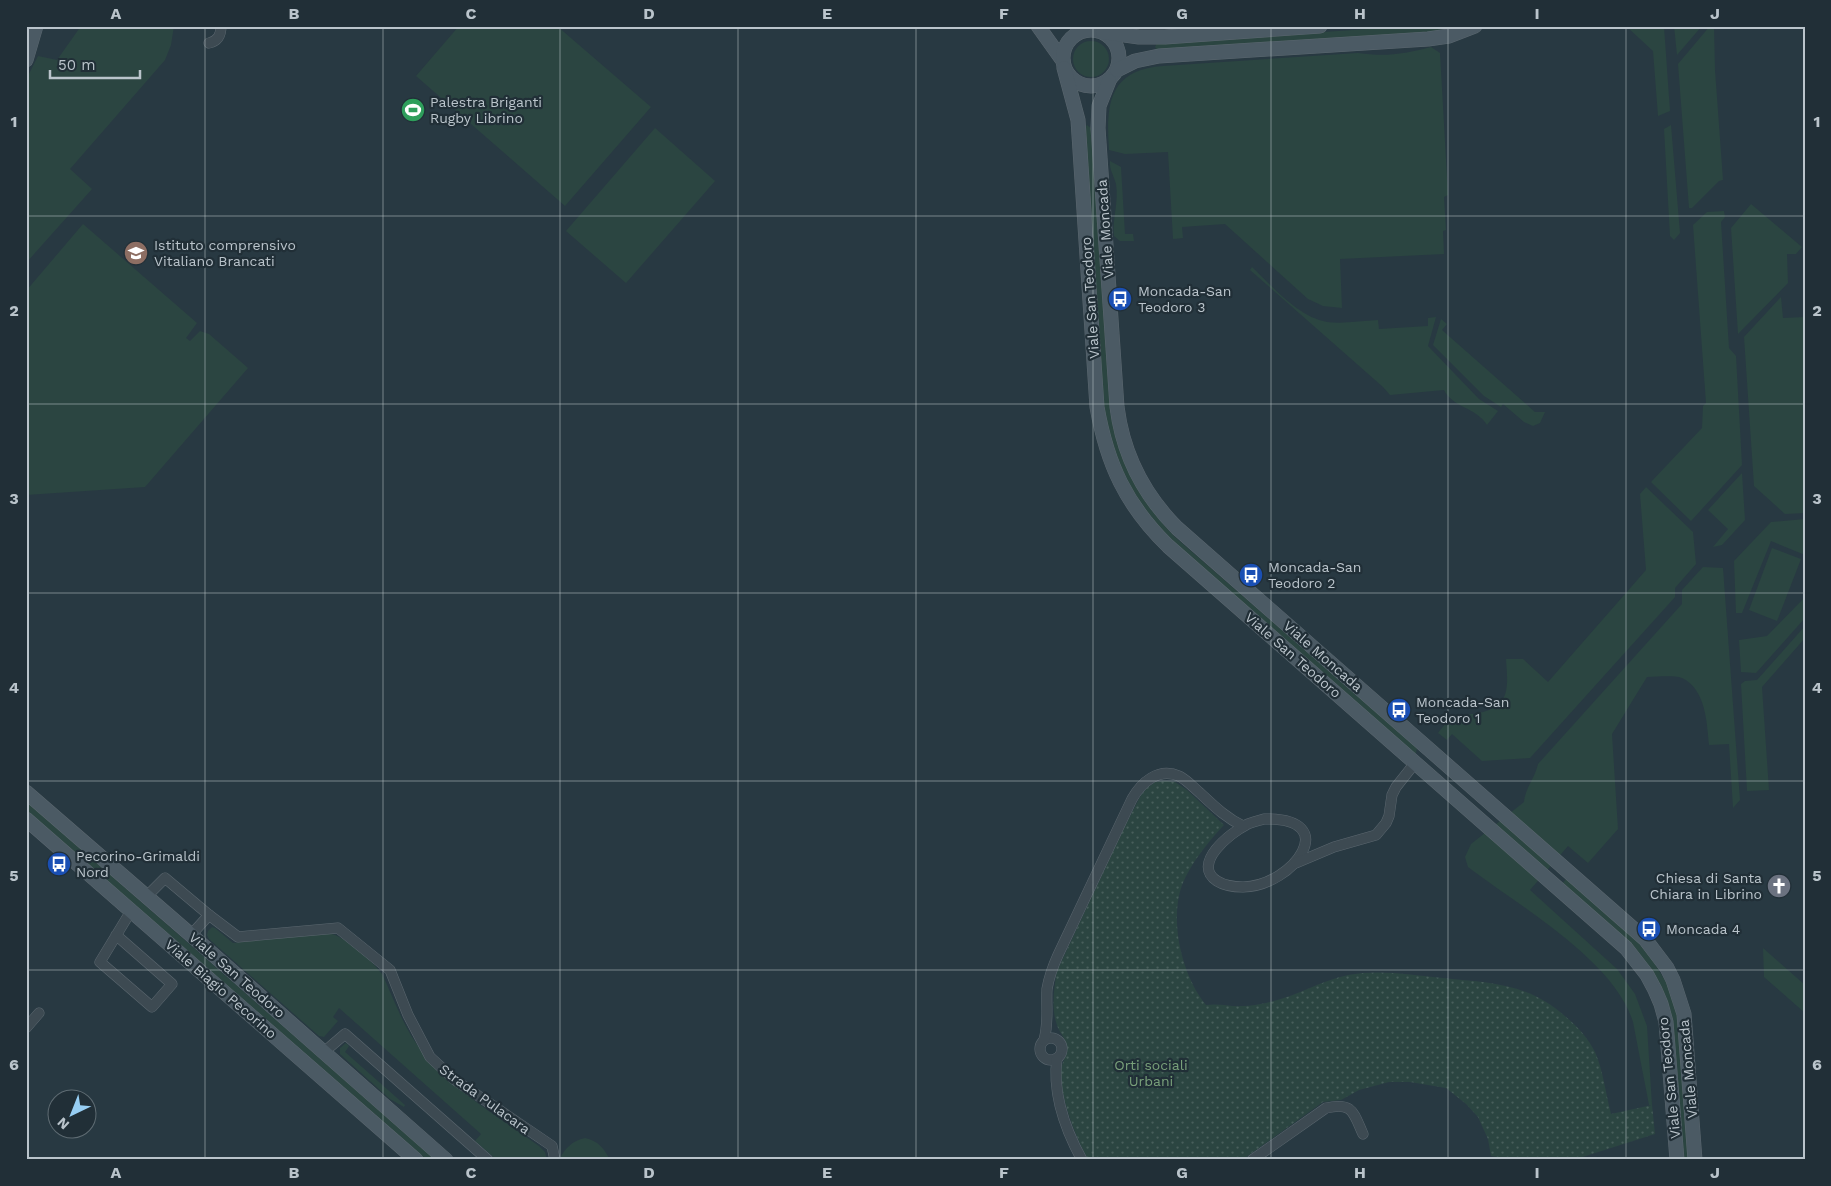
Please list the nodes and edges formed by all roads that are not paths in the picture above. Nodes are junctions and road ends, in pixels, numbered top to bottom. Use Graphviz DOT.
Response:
graph roads {
  1 [pos="36,26"];
  2 [pos="221,26"];
  3 [pos="1038,26"];
  4 [pos="1320,26"];
  5 [pos="1476,26"];
  6 [pos="1095,29"];
  7 [pos="1154,37"];
  8 [pos="209,43"];
  9 [pos="1159,56"];
  10 [pos="26,60"];
  11 [pos="1064,65"];
  12 [pos="1113,75"];
  13 [pos="1079,127"];
  14 [pos="1098,128"];
  15 [pos="1427,748"];
  16 [pos="1415,763"];
  17 [pos="1462,778"];
  18 [pos="26,792"];
  19 [pos="1449,793"];
  20 [pos="1220,811"];
  21 [pos="26,819"];
  22 [pos="1243,826"];
  23 [pos="1229,836"];
  24 [pos="1305,837"];
  25 [pos="1334,847"];
  26 [pos="1295,863"];
  27 [pos="147,896"];
  28 [pos="131,911"];
  29 [pos="209,915"];
  30 [pos="116,935"];
  31 [pos="192,935"];
  32 [pos="39,1013"];
  33 [pos="1048,1015"];
  34 [pos="26,1028"];
  35 [pos="1044,1040"];
  36 [pos="1060,1042"];
  37 [pos="324,1052"];
  38 [pos="1057,1058"];
  39 [pos="1046,1059"];
  40 [pos="1057,1089"];
  41 [pos="1363,1134"];
  42 [pos="483,1158"];
  43 [pos="416,1160"];
  44 [pos="446,1160"];
  45 [pos="555,1160"];
  46 [pos="1082,1160"];
  47 [pos="1252,1160"];
  48 [pos="1677,1160"];
  49 [pos="1695,1160"];
  1 -- 10 [label="main road"];
  2 -- 8 [label="street"];
  3 -- 11 [label="main road, Viale San Teodoro"];
  4 -- 7 [label="main road"];
  5 -- 9 [label="main road"];
  6 -- 7 [label="main road"];
  6 -- 11 [label="main road"];
  6 -- 12 [label="main road"];
  7 -- 9 [label="main road"];
  9 -- 12 [label="main road"];
  11 -- 12 [label="main road"];
  11 -- 13 [label="main road, Viale San Teodoro"];
  12 -- 14 [label="main road, Viale Moncada"];
  13 -- 14 [label="main road"];
  13 -- 16 [label="main road, Viale San Teodoro"];
  14 -- 15 [label="main road, Viale Moncada"];
  15 -- 16 [label="main road"];
  15 -- 17 [label="main road, Viale Moncada"];
  16 -- 19 [label="main road, Viale San Teodoro"];
  16 -- 25 [label="street"];
  17 -- 19 [label="main road"];
  17 -- 49 [label="main road, Viale Moncada"];
  18 -- 27 [label="main road, Viale San Teodoro"];
  19 -- 48 [label="main road, Viale San Teodoro"];
  20 -- 22 [label="street"];
  20 -- 23 [label="street"];
  20 -- 33 [label="street"];
  21 -- 28 [label="main road, Viale Biagio Pecorino"];
  22 -- 23 [label="street"];
  22 -- 24 [label="street"];
  23 -- 26 [label="street"];
  24 -- 25 [label="street"];
  24 -- 26 [label="street"];
  25 -- 26 [label="street"];
  27 -- 29 [label="street, Strada Pulacara"];
  27 -- 31 [label="main road, Viale San Teodoro"];
  28 -- 30 [label="street"];
  28 -- 43 [label="main road, Viale Biagio Pecorino"];
  29 -- 31 [label="street"];
  29 -- 45 [label="street, Strada Pulacara"];
  30 -- 30 [label="street"];
  31 -- 37 [label="main road, Viale San Teodoro"];
  32 -- 34 [label="street"];
  33 -- 35 [label="street"];
  33 -- 36 [label="street"];
  35 -- 36 [label="street"];
  35 -- 39 [label="street"];
  36 -- 38 [label="street"];
  37 -- 42 [label="street"];
  37 -- 44 [label="main road, Viale San Teodoro"];
  38 -- 39 [label="street"];
  38 -- 40 [label="street"];
  39 -- 40 [label="street"];
  40 -- 46 [label="street"];
  41 -- 47 [label="street"];
}
